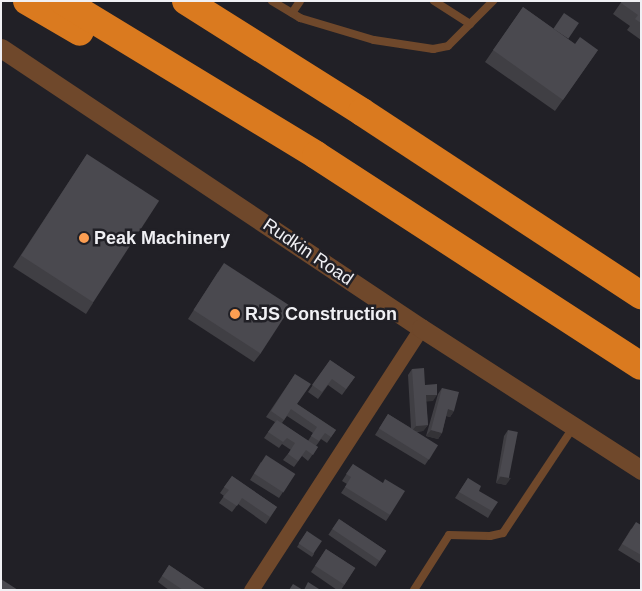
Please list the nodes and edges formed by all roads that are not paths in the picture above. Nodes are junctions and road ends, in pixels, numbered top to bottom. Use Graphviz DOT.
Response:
graph roads {
  1 [pos="27,1"];
  2 [pos="62,1"];
  3 [pos="186,1"];
  4 [pos="272,1"];
  5 [pos="300,1"];
  6 [pos="434,1"];
  7 [pos="493,1"];
  8 [pos="292,13"];
  9 [pos="470,24"];
  10 [pos="1,48"];
  11 [pos="316,154"];
  12 [pos="641,295"];
  13 [pos="421,328"];
  14 [pos="641,366"];
  15 [pos="574,426"];
  16 [pos="641,470"];
  17 [pos="251,590"];
  18 [pos="414,590"];
  1 -- 11 [label="highway"];
  2 -- 11 [label="highway"];
  3 -- 12 [label="highway"];
  4 -- 8 [label="lane"];
  5 -- 8 [label="lane"];
  6 -- 9 [label="lane"];
  7 -- 9 [label="lane"];
  8 -- 9 [label="lane"];
  10 -- 13 [label="street, Rudkin Road"];
  11 -- 14 [label="highway"];
  13 -- 15 [label="street, Rudkin Road"];
  13 -- 17 [label="street"];
  15 -- 16 [label="street, Rudkin Road"];
  15 -- 18 [label="lane"];
}
